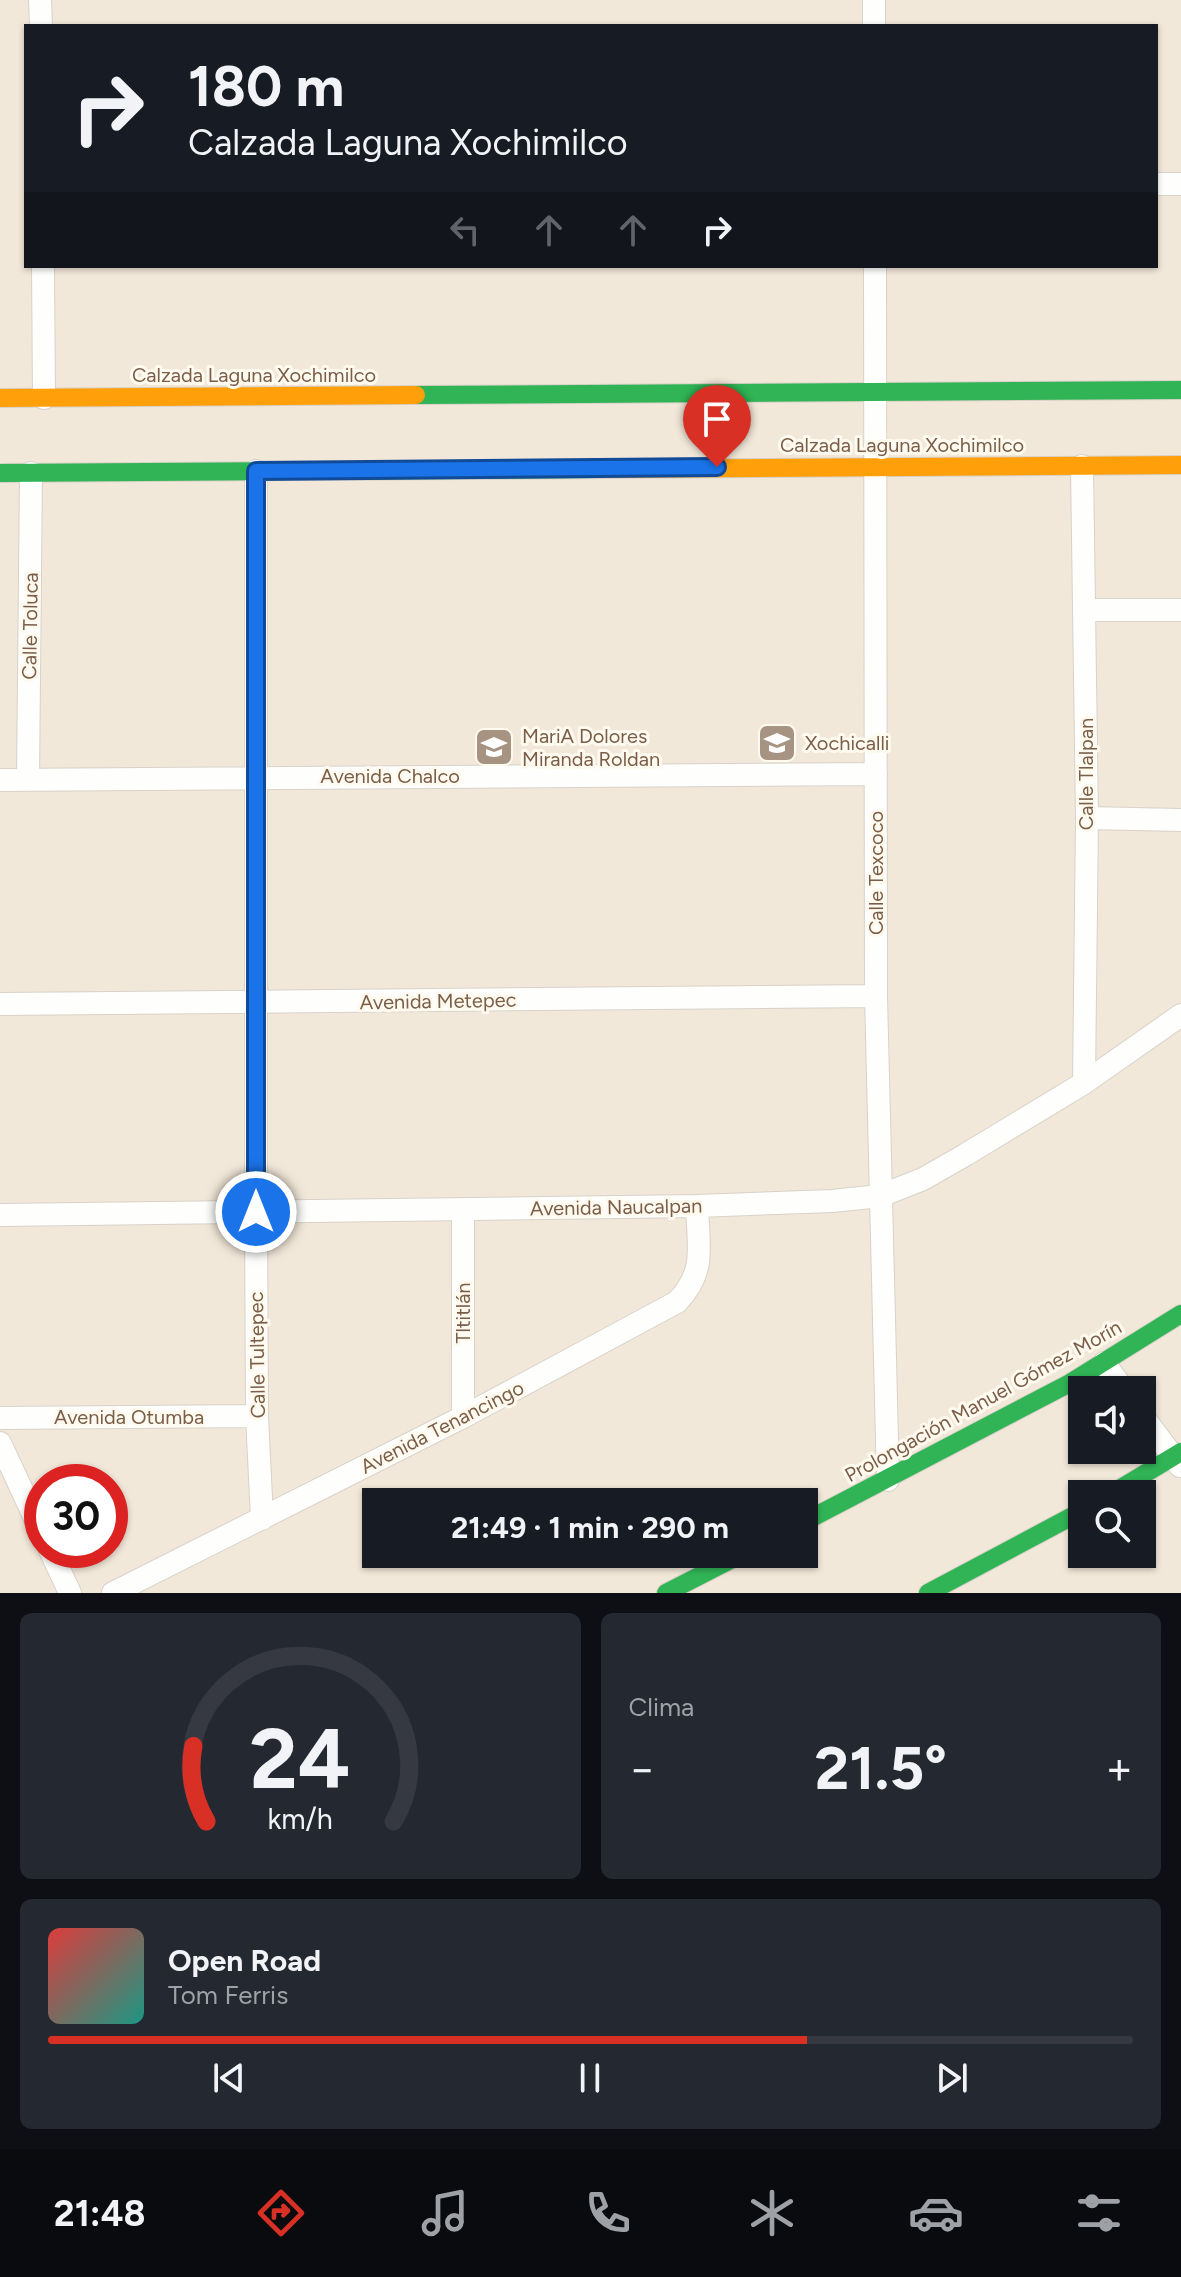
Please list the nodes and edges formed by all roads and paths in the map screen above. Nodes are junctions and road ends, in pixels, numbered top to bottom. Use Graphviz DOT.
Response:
graph roads {
  1 [pos="40,0"];
  2 [pos="874,0"];
  3 [pos="41,24"];
  4 [pos="874,24"];
  5 [pos="1158,184"];
  6 [pos="1181,184"];
  7 [pos="43,268"];
  8 [pos="875,268"];
  9 [pos="1181,390"];
  10 [pos="875,393"];
  11 [pos="0,398"];
  12 [pos="44,398"];
  13 [pos="194,398"];
  14 [pos="134,415"];
  15 [pos="1181,465"];
  16 [pos="1082,466"];
  17 [pos="876,467"];
  18 [pos="256,471"];
  19 [pos="0,473"];
  20 [pos="31,473"];
  21 [pos="1086,610"];
  22 [pos="1181,610"];
  23 [pos="876,774"];
  24 [pos="255,777"];
  25 [pos="0,780"];
  26 [pos="28,780"];
  27 [pos="1087,818"];
  28 [pos="1181,820"];
  29 [pos="876,996"];
  30 [pos="0,1004"];
  31 [pos="257,1004"];
  32 [pos="1181,1015"];
  33 [pos="1084,1083"];
  34 [pos="880,1196"];
  35 [pos="697,1206"];
  36 [pos="463,1210"];
  37 [pos="256,1212"];
  38 [pos="0,1215"];
  39 [pos="1181,1314"];
  40 [pos="1104,1363"];
  41 [pos="1114,1376"];
  42 [pos="257,1416"];
  43 [pos="463,1417"];
  44 [pos="0,1418"];
  45 [pos="1156,1432"];
  46 [pos="0,1443"];
  47 [pos="1178,1459"];
  48 [pos="888,1480"];
  49 [pos="1138,1480"];
  50 [pos="24,1494"];
  51 [pos="818,1515"];
  52 [pos="1068,1518"];
  53 [pos="262,1519"];
  54 [pos="58,1568"];
  55 [pos="715,1568"];
  56 [pos="70,1593"];
  57 [pos="113,1593"];
  58 [pos="666,1593"];
  59 [pos="928,1593"];
  1 -- 3 [label="street"];
  2 -- 4 [label="street"];
  5 -- 6 [label="street"];
  7 -- 12 [label="street"];
  8 -- 10 [label="street, Calle Texcoco"];
  9 -- 10 [label="main road, Calzada Laguna Xochimilco"];
  10 -- 13 [label="main road, Calzada Laguna Xochimilco"];
  10 -- 17 [label="street, Calle Texcoco"];
  11 -- 12 [label="main road, Calzada Laguna Xochimilco"];
  12 -- 13 [label="main road, Calzada Laguna Xochimilco"];
  13 -- 14 [label="main road"];
  15 -- 16 [label="main road, Calzada Laguna Xochimilco"];
  16 -- 17 [label="main road, Calzada Laguna Xochimilco"];
  16 -- 21 [label="street, Calle Tlalpan"];
  17 -- 18 [label="main road, Calzada Laguna Xochimilco"];
  17 -- 23 [label="street, Calle Texcoco"];
  18 -- 20 [label="main road, Calzada Laguna Xochimilco"];
  18 -- 24 [label="street, Calle Tultepec"];
  19 -- 20 [label="main road, Calzada Laguna Xochimilco"];
  20 -- 26 [label="street, Calle Toluca"];
  21 -- 22 [label="street"];
  21 -- 27 [label="street, Calle Tlalpan"];
  23 -- 24 [label="street, Avenida Chalco"];
  23 -- 29 [label="street, Calle Texcoco"];
  24 -- 26 [label="street, Avenida Chalco"];
  24 -- 31 [label="street, Calle Tultepec"];
  25 -- 26 [label="street, Avenida Chalco"];
  27 -- 28 [label="street"];
  27 -- 33 [label="street, Calle Tlalpan"];
  29 -- 31 [label="street, Avenida Metepec"];
  29 -- 34 [label="street, Calle Texcoco"];
  30 -- 31 [label="street, Avenida Metepec"];
  31 -- 37 [label="street, Calle Tultepec"];
  32 -- 33 [label="street, Avenida Naucalpan"];
  33 -- 34 [label="street, Avenida Naucalpan"];
  34 -- 35 [label="street, Avenida Naucalpan"];
  34 -- 48 [label="street, Calle Texcoco"];
  35 -- 36 [label="street, Avenida Naucalpan"];
  35 -- 43 [label="street, Avenida Tenancingo"];
  36 -- 37 [label="street, Avenida Naucalpan"];
  36 -- 43 [label="street, Tltitlán"];
  37 -- 38 [label="street, Avenida Naucalpan"];
  37 -- 42 [label="street, Calle Tultepec"];
  39 -- 40 [label="main road, Prolongación Manuel Gómez Morín"];
  40 -- 41 [label="street"];
  40 -- 48 [label="main road, Prolongación Manuel Gómez Morín"];
  42 -- 44 [label="street, Avenida Otumba"];
  42 -- 53 [label="street, Calle Tultepec"];
  43 -- 53 [label="street, Avenida Tenancingo"];
  45 -- 47 [label="street"];
  46 -- 50 [label="street"];
  47 -- 49 [label="main road"];
  48 -- 51 [label="main road, Prolongación Manuel Gómez Morín"];
  52 -- 59 [label="main road"];
  53 -- 57 [label="street, Avenida Tenancingo"];
  54 -- 56 [label="street"];
  55 -- 58 [label="main road"];
}
